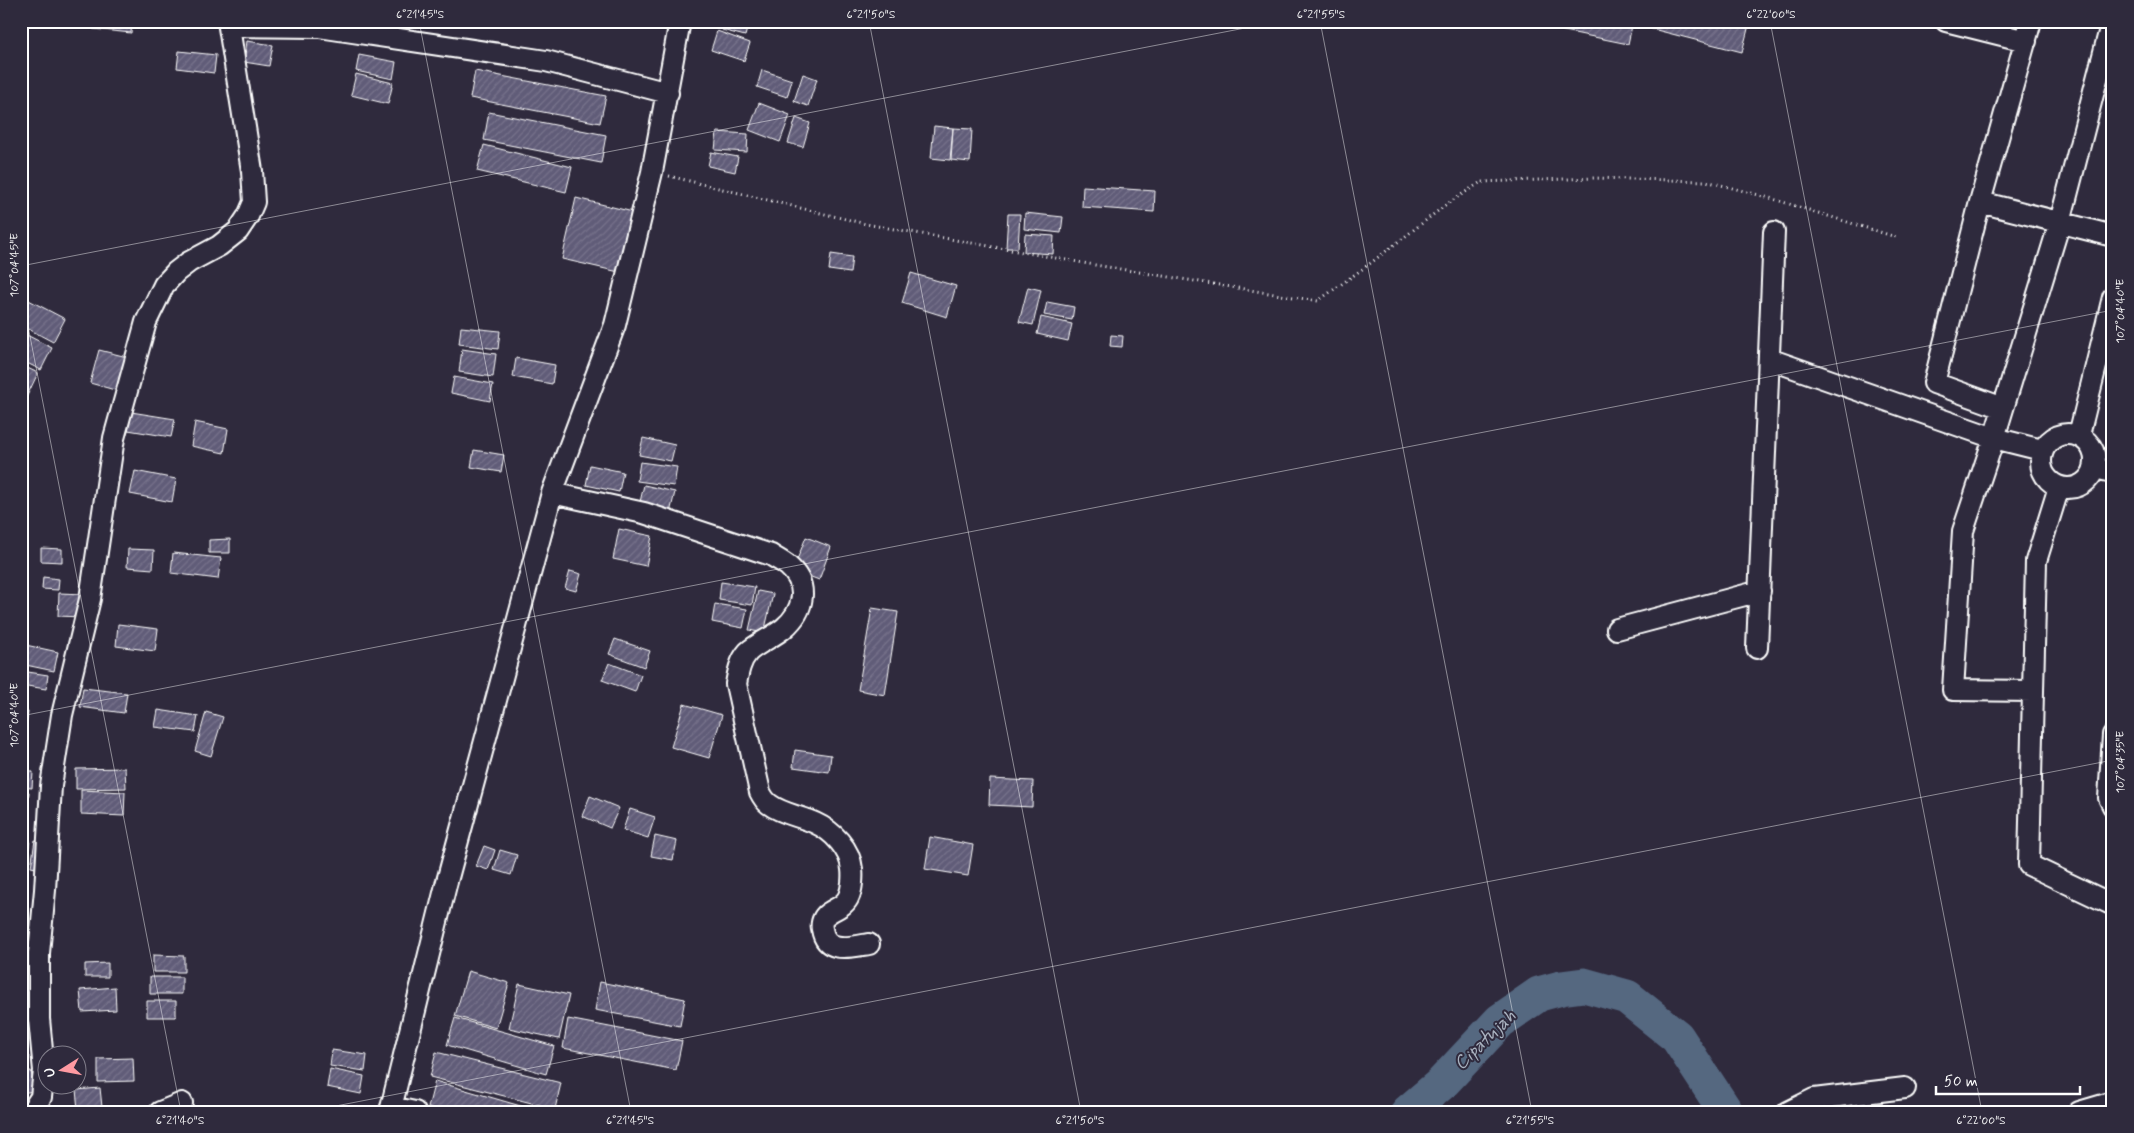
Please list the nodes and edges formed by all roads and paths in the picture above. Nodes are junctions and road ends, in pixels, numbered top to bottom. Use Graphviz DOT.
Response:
graph roads {
  1 [pos="680,21"];
  2 [pos="1946,21"];
  3 [pos="2031,21"];
  4 [pos="2112,21"];
  5 [pos="229,24"];
  6 [pos="2026,41"];
  7 [pos="668,93"];
  8 [pos="652,172"];
  9 [pos="1980,202"];
  10 [pos="2060,222"];
  11 [pos="1774,232"];
  12 [pos="2113,236"];
  13 [pos="1899,238"];
  14 [pos="2113,297"];
  15 [pos="1769,359"];
  16 [pos="2003,408"];
  17 [pos="2079,436"];
  18 [pos="1994,438"];
  19 [pos="2042,450"];
  20 [pos="2103,470"];
  21 [pos="2059,487"];
  22 [pos="552,493"];
  23 [pos="1760,590"];
  24 [pos="1617,629"];
  25 [pos="1758,648"];
  26 [pos="2032,691"];
  27 [pos="2113,735"];
  28 [pos="2113,806"];
  29 [pos="2113,905"];
  30 [pos="869,944"];
  31 [pos="1905,1088"];
  32 [pos="2113,1102"];
  33 [pos="182,1103"];
  34 [pos="390,1109"];
  35 [pos="33,1111"];
  36 [pos="160,1112"];
  37 [pos="415,1112"];
  38 [pos="1788,1112"];
  39 [pos="2079,1112"];
  1 -- 7 [label="street"];
  2 -- 6 [label="street"];
  3 -- 6 [label="street"];
  4 -- 10 [label="street"];
  5 -- 7 [label="street"];
  5 -- 35 [label="street"];
  6 -- 9 [label="street"];
  7 -- 8 [label="street"];
  8 -- 13 [label="path"];
  8 -- 22 [label="street"];
  9 -- 10 [label="street"];
  9 -- 16 [label="street"];
  10 -- 12 [label="street"];
  10 -- 16 [label="street"];
  11 -- 15 [label="street"];
  14 -- 17 [label="street"];
  15 -- 18 [label="street"];
  15 -- 23 [label="street"];
  16 -- 18 [label="street"];
  17 -- 19 [label="street"];
  17 -- 20 [label="street"];
  18 -- 19 [label="street"];
  18 -- 26 [label="street"];
  19 -- 21 [label="street"];
  20 -- 21 [label="street"];
  21 -- 26 [label="street"];
  22 -- 30 [label="street"];
  22 -- 34 [label="street"];
  23 -- 24 [label="street"];
  23 -- 25 [label="street"];
  26 -- 29 [label="street"];
  27 -- 28 [label="street"];
  31 -- 38 [label="street"];
  32 -- 39 [label="street"];
  33 -- 36 [label="street"];
  34 -- 37 [label="street"];
}
